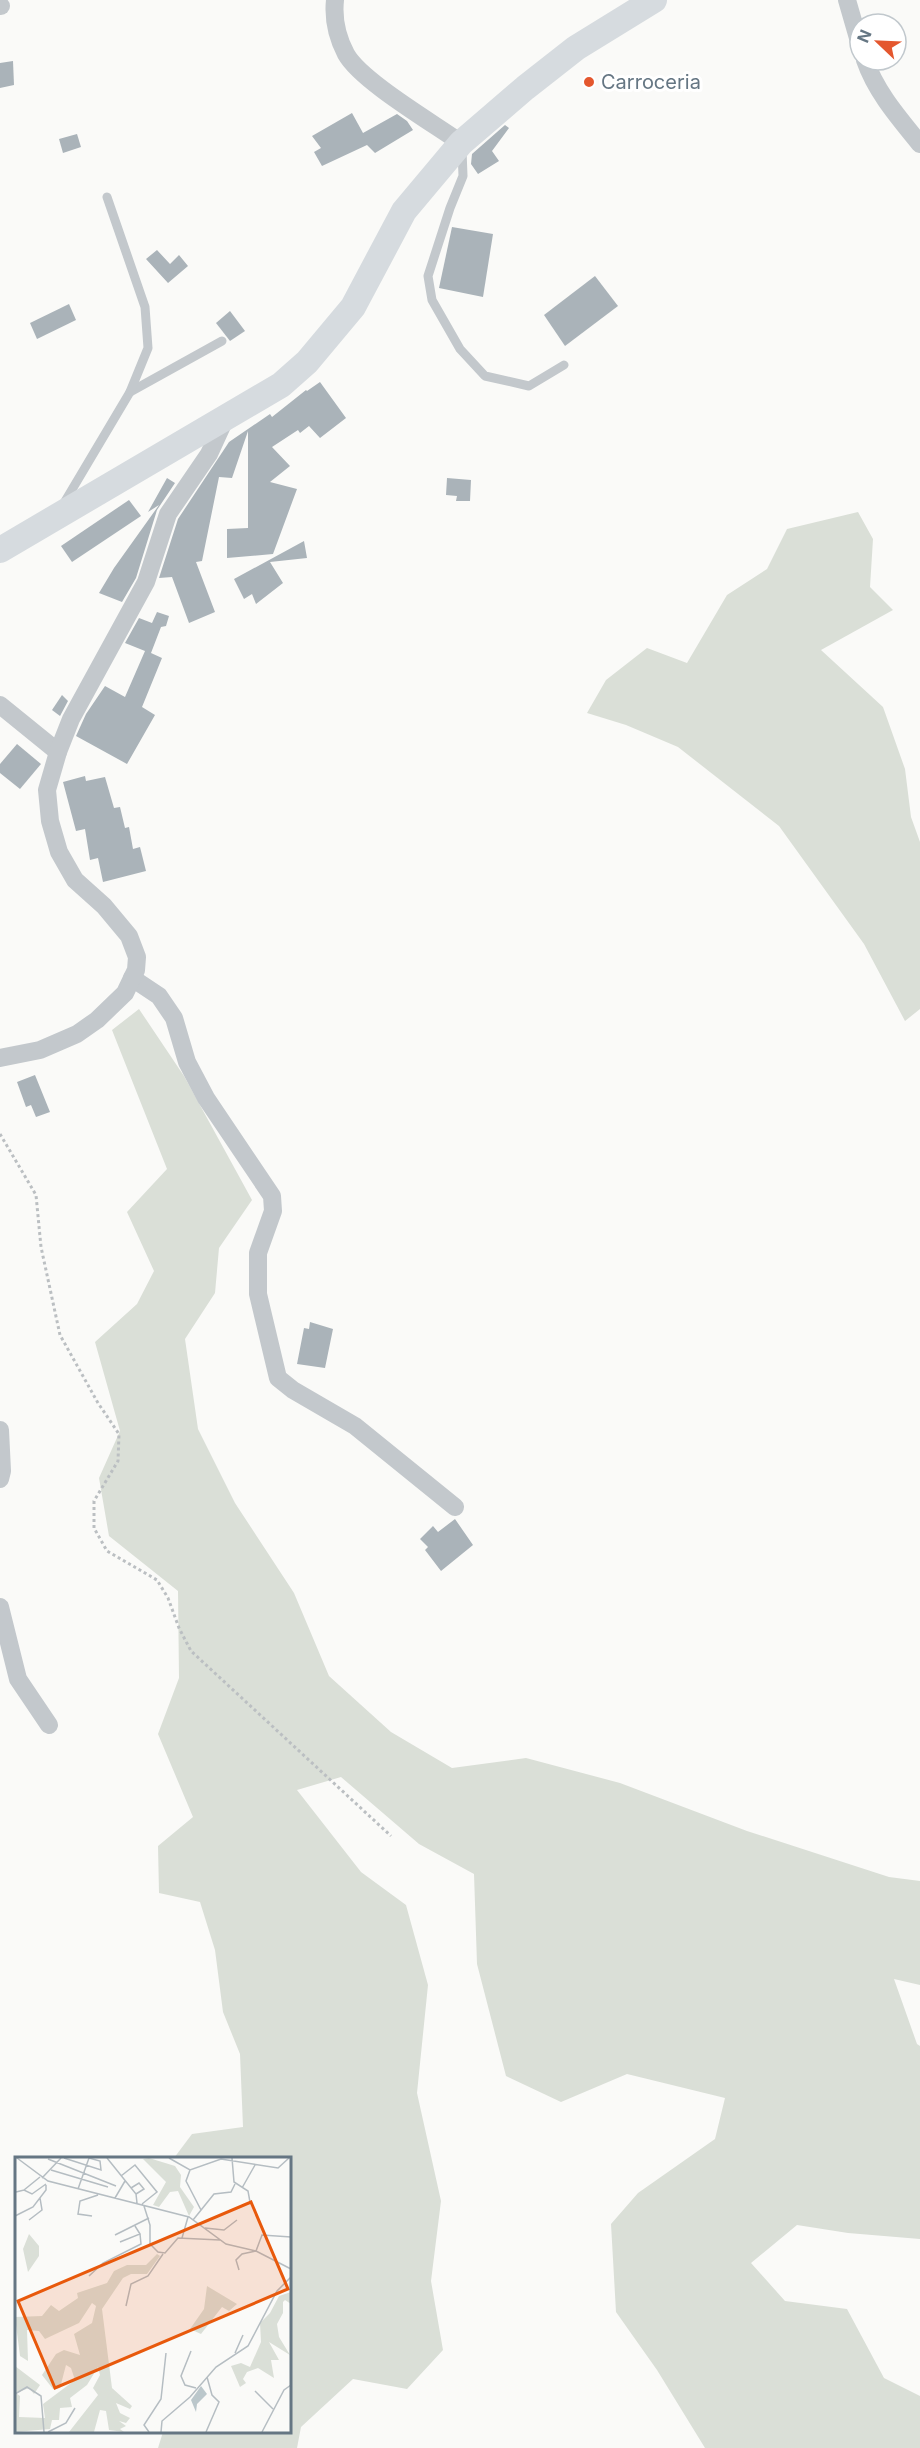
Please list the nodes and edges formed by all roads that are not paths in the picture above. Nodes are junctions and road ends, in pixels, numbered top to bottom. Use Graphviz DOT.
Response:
graph roads {
  1 [pos="335,0"];
  2 [pos="654,0"];
  3 [pos="870,72"];
  4 [pos="461,142"];
  5 [pos="920,144"];
  6 [pos="107,197"];
  7 [pos="222,341"];
  8 [pos="564,365"];
  9 [pos="130,392"];
  10 [pos="226,417"];
  11 [pos="57,516"];
  12 [pos="0,550"];
  13 [pos="0,705"];
  14 [pos="58,752"];
  15 [pos="132,978"];
  16 [pos="0,1058"];
  17 [pos="0,1430"];
  18 [pos="0,1479"];
  19 [pos="455,1507"];
  20 [pos="0,1606"];
  21 [pos="50,1725"];
  1 -- 4 [label="street"];
  2 -- 4 [label="street"];
  3 -- 5 [label="street"];
  4 -- 8 [label="lane"];
  4 -- 10 [label="street"];
  6 -- 9 [label="lane"];
  7 -- 9 [label="lane"];
  9 -- 11 [label="lane"];
  10 -- 11 [label="street"];
  10 -- 14 [label="street"];
  11 -- 12 [label="street"];
  13 -- 14 [label="street"];
  14 -- 15 [label="street"];
  15 -- 16 [label="street"];
  15 -- 19 [label="street"];
  17 -- 18 [label="street"];
  20 -- 21 [label="street"];
}
